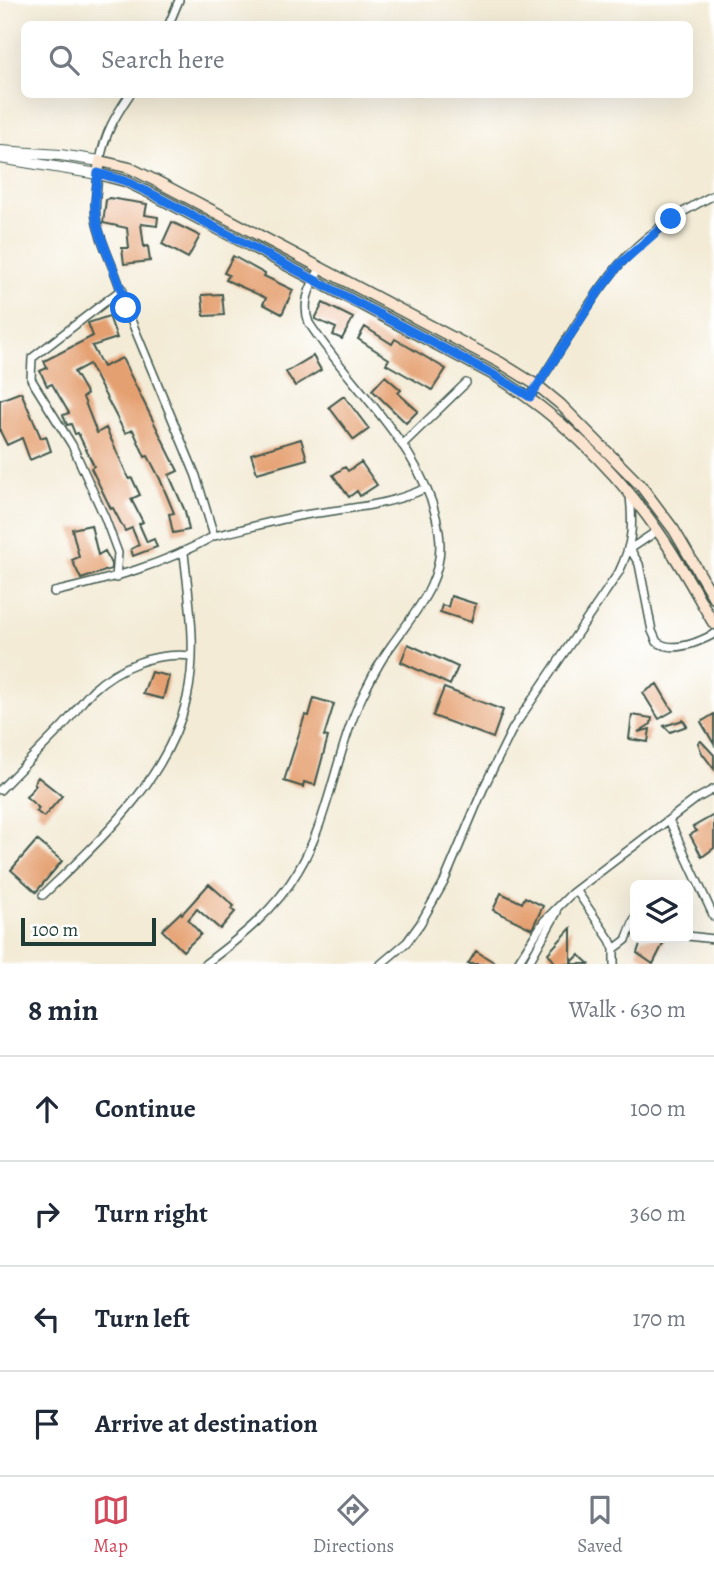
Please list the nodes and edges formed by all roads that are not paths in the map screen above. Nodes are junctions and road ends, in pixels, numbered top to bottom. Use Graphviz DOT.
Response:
graph roads {
  1 [pos="179,0"];
  2 [pos="170,21"];
  3 [pos="127,98"];
  4 [pos="0,151"];
  5 [pos="0,158"];
  6 [pos="100,162"];
  7 [pos="98,173"];
  8 [pos="714,195"];
  9 [pos="320,268"];
  10 [pos="314,280"];
  11 [pos="122,289"];
  12 [pos="466,383"];
  13 [pos="538,386"];
  14 [pos="530,397"];
  15 [pos="402,444"];
  16 [pos="426,488"];
  17 [pos="629,494"];
  18 [pos="657,531"];
  19 [pos="214,536"];
  20 [pos="630,549"];
  21 [pos="184,553"];
  22 [pos="116,578"];
  23 [pos="54,592"];
  24 [pos="714,598"];
  25 [pos="714,624"];
  26 [pos="714,634"];
  27 [pos="191,656"];
  28 [pos="714,789"];
  29 [pos="0,790"];
  30 [pos="669,820"];
  31 [pos="576,890"];
  32 [pos="43,895"];
  33 [pos="558,909"];
  34 [pos="714,917"];
  35 [pos="630,930"];
  36 [pos="693,937"];
  37 [pos="714,939"];
  38 [pos="614,949"];
  39 [pos="205,964"];
  40 [pos="381,964"];
  41 [pos="517,964"];
  42 [pos="528,964"];
  43 [pos="614,964"];
  1 -- 2 [label="street"];
  3 -- 6 [label="street"];
  4 -- 6 [label="street"];
  5 -- 7 [label="street"];
  6 -- 7 [label="main road"];
  6 -- 9 [label="main road"];
  7 -- 10 [label="main road"];
  7 -- 11 [label="street"];
  8 -- 13 [label="street"];
  9 -- 10 [label="street"];
  9 -- 13 [label="main road"];
  10 -- 14 [label="main road"];
  10 -- 15 [label="street"];
  11 -- 19 [label="street"];
  11 -- 22 [label="street"];
  12 -- 15 [label="street"];
  13 -- 14 [label="street"];
  13 -- 24 [label="main road"];
  14 -- 17 [label="main road"];
  15 -- 16 [label="street"];
  16 -- 19 [label="street"];
  16 -- 39 [label="street"];
  17 -- 18 [label="main road"];
  17 -- 20 [label="street"];
  18 -- 20 [label="street"];
  18 -- 25 [label="main road"];
  19 -- 21 [label="street"];
  20 -- 26 [label="street"];
  20 -- 40 [label="street"];
  21 -- 22 [label="street"];
  21 -- 27 [label="street"];
  22 -- 23 [label="street"];
  27 -- 29 [label="street"];
  27 -- 32 [label="street"];
  28 -- 30 [label="street"];
  30 -- 31 [label="street"];
  30 -- 34 [label="street"];
  31 -- 33 [label="street"];
  31 -- 38 [label="street"];
  33 -- 41 [label="street"];
  33 -- 42 [label="street"];
  35 -- 38 [label="street"];
  36 -- 37 [label="street"];
  38 -- 43 [label="street"];
}
